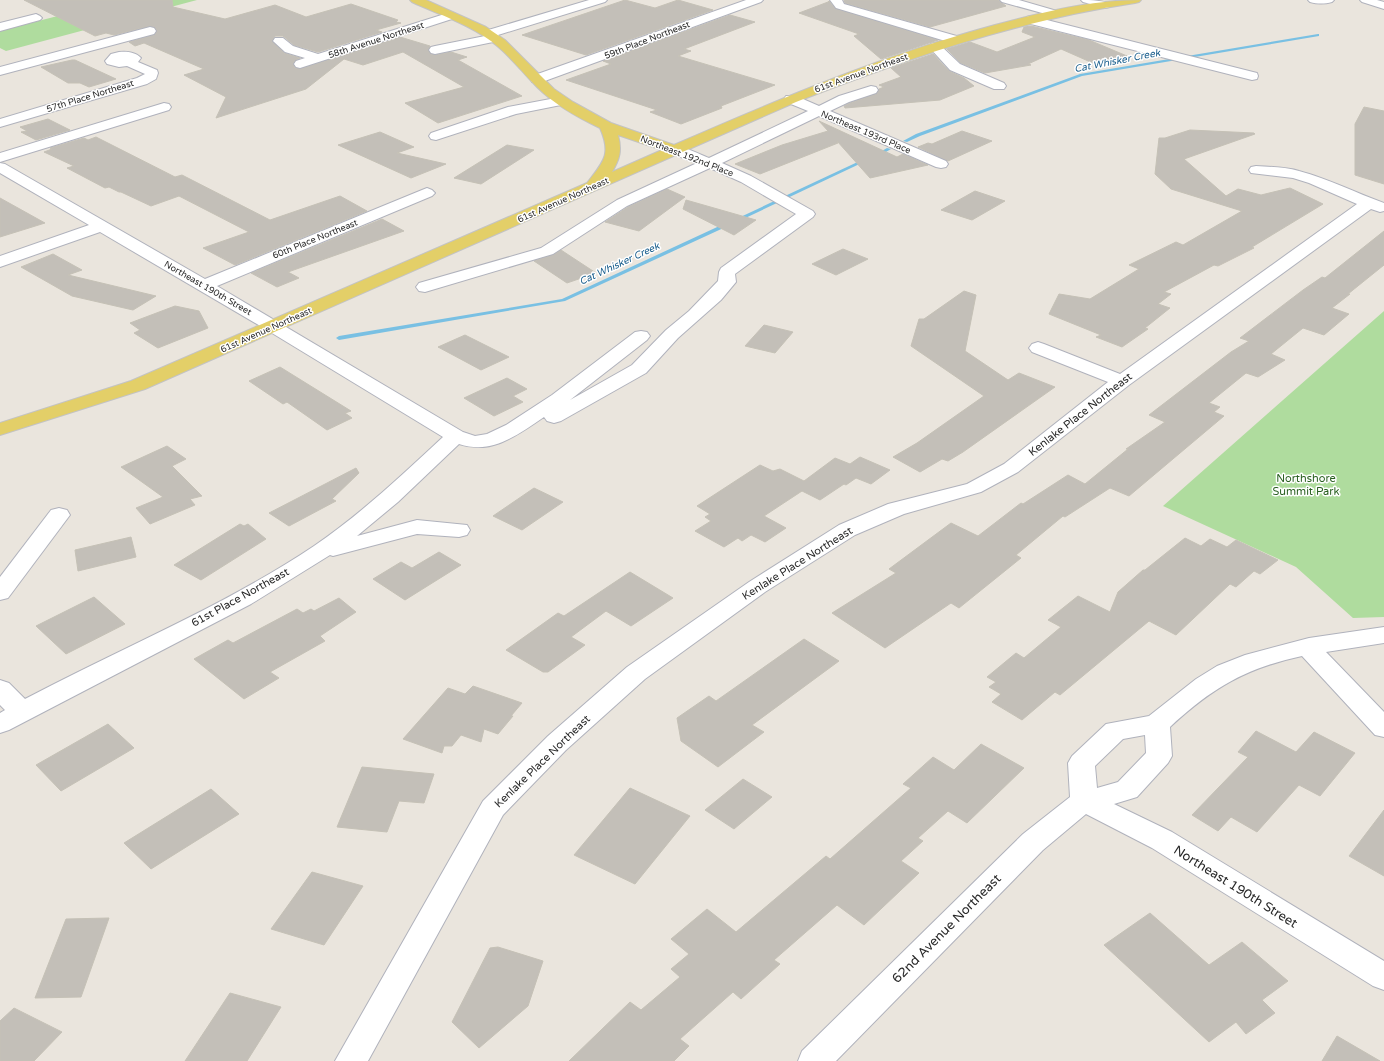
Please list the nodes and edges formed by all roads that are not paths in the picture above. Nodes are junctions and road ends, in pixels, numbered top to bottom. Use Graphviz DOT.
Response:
graph roads {
  1 [pos="416,0"];
  2 [pos="601,0"];
  3 [pos="757,0"];
  4 [pos="836,0"];
  5 [pos="1006,0"];
  6 [pos="1087,0"];
  7 [pos="1135,0"];
  8 [pos="1314,0"];
  9 [pos="1328,0"];
  10 [pos="1366,0"];
  11 [pos="1105,5"];
  12 [pos="715,6"];
  13 [pos="1384,6"];
  14 [pos="1054,13"];
  15 [pos="451,16"];
  16 [pos="36,18"];
  17 [pos="1031,20"];
  18 [pos="0,27"];
  19 [pos="150,31"];
  20 [pos="492,36"];
  21 [pos="279,40"];
  22 [pos="956,40"];
  23 [pos="935,46"];
  24 [pos="435,50"];
  25 [pos="317,58"];
  26 [pos="129,62"];
  27 [pos="300,64"];
  28 [pos="0,71"];
  29 [pos="535,76"];
  30 [pos="1252,76"];
  31 [pos="999,86"];
  32 [pos="872,90"];
  33 [pos="791,99"];
  34 [pos="561,101"];
  35 [pos="164,107"];
  36 [pos="819,112"];
  37 [pos="0,123"];
  38 [pos="606,125"];
  39 [pos="436,136"];
  40 [pos="675,150"];
  41 [pos="0,158"];
  42 [pos="710,163"];
  43 [pos="941,164"];
  44 [pos="0,167"];
  45 [pos="1256,170"];
  46 [pos="591,187"];
  47 [pos="427,193"];
  48 [pos="1377,206"];
  49 [pos="102,226"];
  50 [pos="0,262"];
  51 [pos="203,286"];
  52 [pos="425,287"];
  53 [pos="273,326"];
  54 [pos="641,336"];
  55 [pos="1038,348"];
  56 [pos="1122,381"];
  57 [pos="0,429"];
  58 [pos="456,436"];
  59 [pos="492,440"];
  60 [pos="59,516"];
  61 [pos="460,530"];
  62 [pos="320,552"];
  63 [pos="0,593"];
  64 [pos="1384,635"];
  65 [pos="1307,647"];
  66 [pos="0,689"];
  67 [pos="22,712"];
  68 [pos="0,724"];
  69 [pos="1157,724"];
  70 [pos="1384,728"];
  71 [pos="1084,801"];
  72 [pos="1384,977"];
  73 [pos="351,1061"];
  74 [pos="814,1061"];
  1 -- 15 [label="main road, Northeast 192nd Place"];
  2 -- 20 [label="street"];
  3 -- 29 [label="street, 59th Place Northeast"];
  4 -- 22 [label="street"];
  5 -- 14 [label="street"];
  6 -- 11 [label="street"];
  7 -- 11 [label="main road, 61st Avenue Northeast"];
  8 -- 9 [label="street"];
  10 -- 13 [label="street"];
  11 -- 14 [label="main road, 61st Avenue Northeast"];
  12 -- 29 [label="street, 59th Place Northeast"];
  14 -- 17 [label="main road, 61st Avenue Northeast"];
  15 -- 20 [label="main road, Northeast 192nd Place"];
  15 -- 25 [label="street, 58th Avenue Northeast"];
  16 -- 18 [label="street"];
  17 -- 22 [label="main road, 61st Avenue Northeast"];
  17 -- 30 [label="street"];
  19 -- 28 [label="street"];
  20 -- 24 [label="street"];
  20 -- 29 [label="main road, Northeast 192nd Place"];
  21 -- 25 [label="street"];
  22 -- 23 [label="main road, 61st Avenue Northeast"];
  23 -- 31 [label="street"];
  23 -- 33 [label="main road, 61st Avenue Northeast"];
  25 -- 27 [label="street, 58th Avenue Northeast"];
  26 -- 37 [label="street, 57th Place Northeast"];
  29 -- 34 [label="main road, Northeast 192nd Place"];
  32 -- 36 [label="street"];
  33 -- 36 [label="street, Northeast 193rd Place"];
  33 -- 40 [label="main road, 61st Avenue Northeast"];
  34 -- 38 [label="main road, Northeast 192nd Place"];
  34 -- 39 [label="street"];
  35 -- 41 [label="street"];
  36 -- 42 [label="street"];
  36 -- 43 [label="street, Northeast 193rd Place"];
  38 -- 40 [label="main road, Northeast 192nd Place"];
  38 -- 46 [label="main road"];
  40 -- 42 [label="street, Northeast 192nd Place"];
  40 -- 46 [label="main road, 61st Avenue Northeast"];
  42 -- 52 [label="street"];
  42 -- 59 [label="street, Northeast 192nd Place"];
  44 -- 49 [label="street, Northeast 190th Street"];
  45 -- 48 [label="street"];
  46 -- 53 [label="main road, 61st Avenue Northeast"];
  47 -- 51 [label="street, 60th Place Northeast"];
  48 -- 56 [label="street, Kenlake Place Northeast"];
  49 -- 50 [label="street"];
  49 -- 51 [label="street, Northeast 190th Street"];
  51 -- 53 [label="street, Northeast 190th Street"];
  53 -- 57 [label="main road, 61st Avenue Northeast"];
  53 -- 58 [label="street, Northeast 190th Street"];
  54 -- 59 [label="street"];
  55 -- 56 [label="street"];
  56 -- 73 [label="street, Kenlake Place Northeast"];
  58 -- 59 [label="street, Northeast 190th Street"];
  58 -- 62 [label="street, 61st Place Northeast"];
  60 -- 63 [label="street"];
  61 -- 62 [label="street"];
  62 -- 67 [label="street, 61st Place Northeast"];
  64 -- 65 [label="street"];
  65 -- 69 [label="street"];
  65 -- 70 [label="street"];
  66 -- 67 [label="street"];
  67 -- 68 [label="street, 61st Place Northeast"];
  69 -- 71 [label="street, 62nd Avenue Northeast"];
  69 -- 71 [label="street"];
  71 -- 72 [label="street, Northeast 190th Street"];
  71 -- 74 [label="street, 62nd Avenue Northeast"];
}
